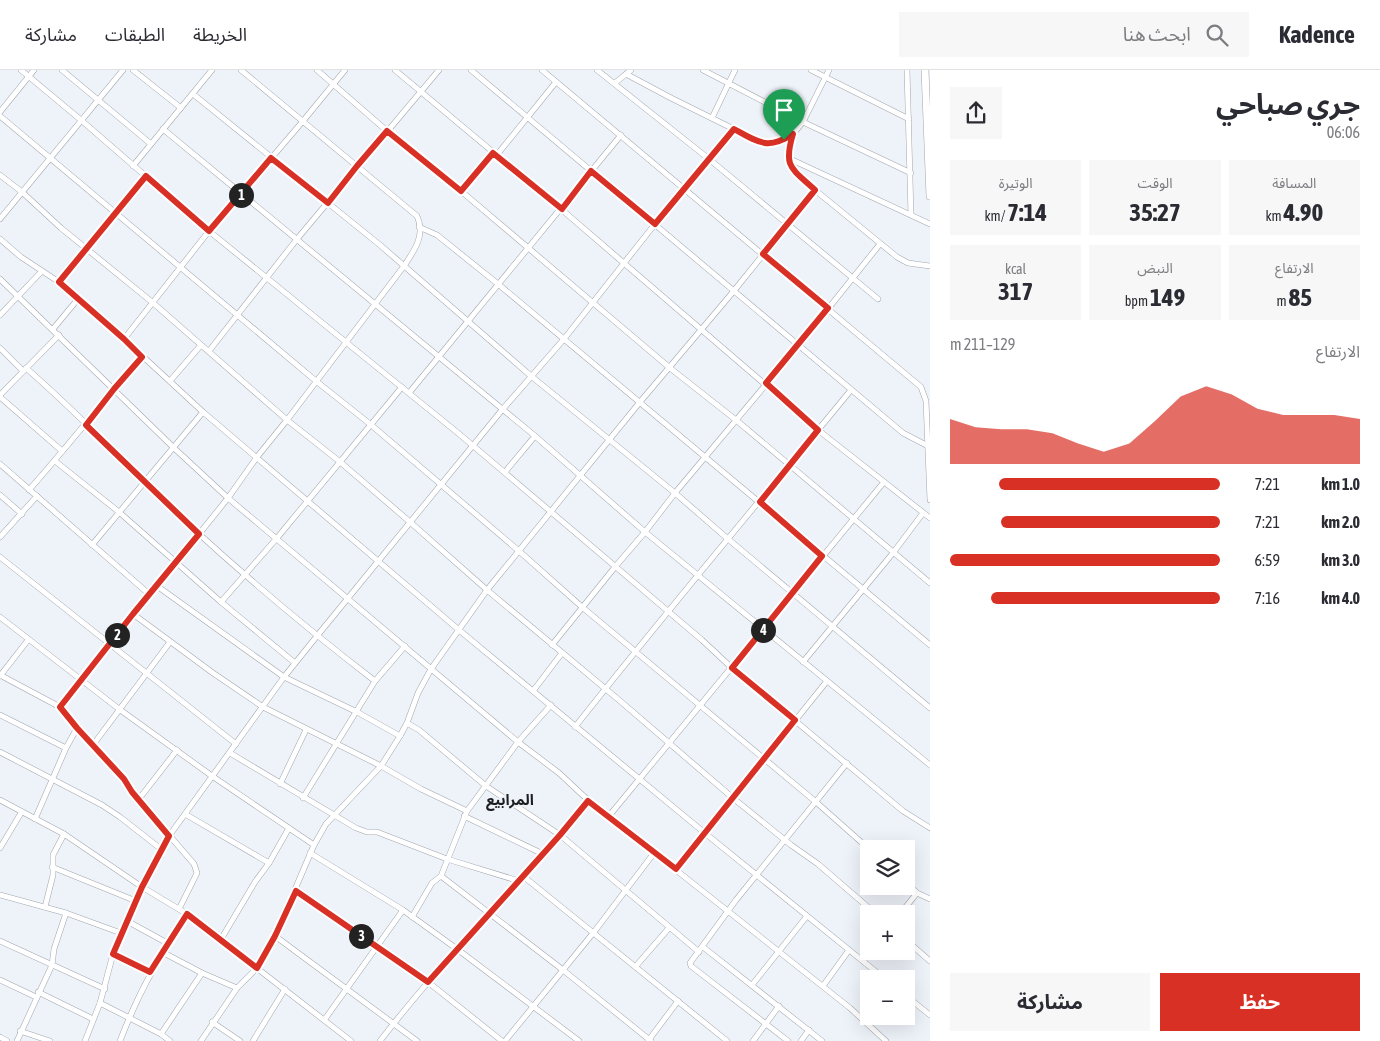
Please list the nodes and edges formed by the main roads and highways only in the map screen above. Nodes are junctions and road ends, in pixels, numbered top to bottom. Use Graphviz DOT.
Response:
graph roads {
  1 [pos="925,70"];
  2 [pos="930,196"];
  1 -- 2 [label="highway"];
}
